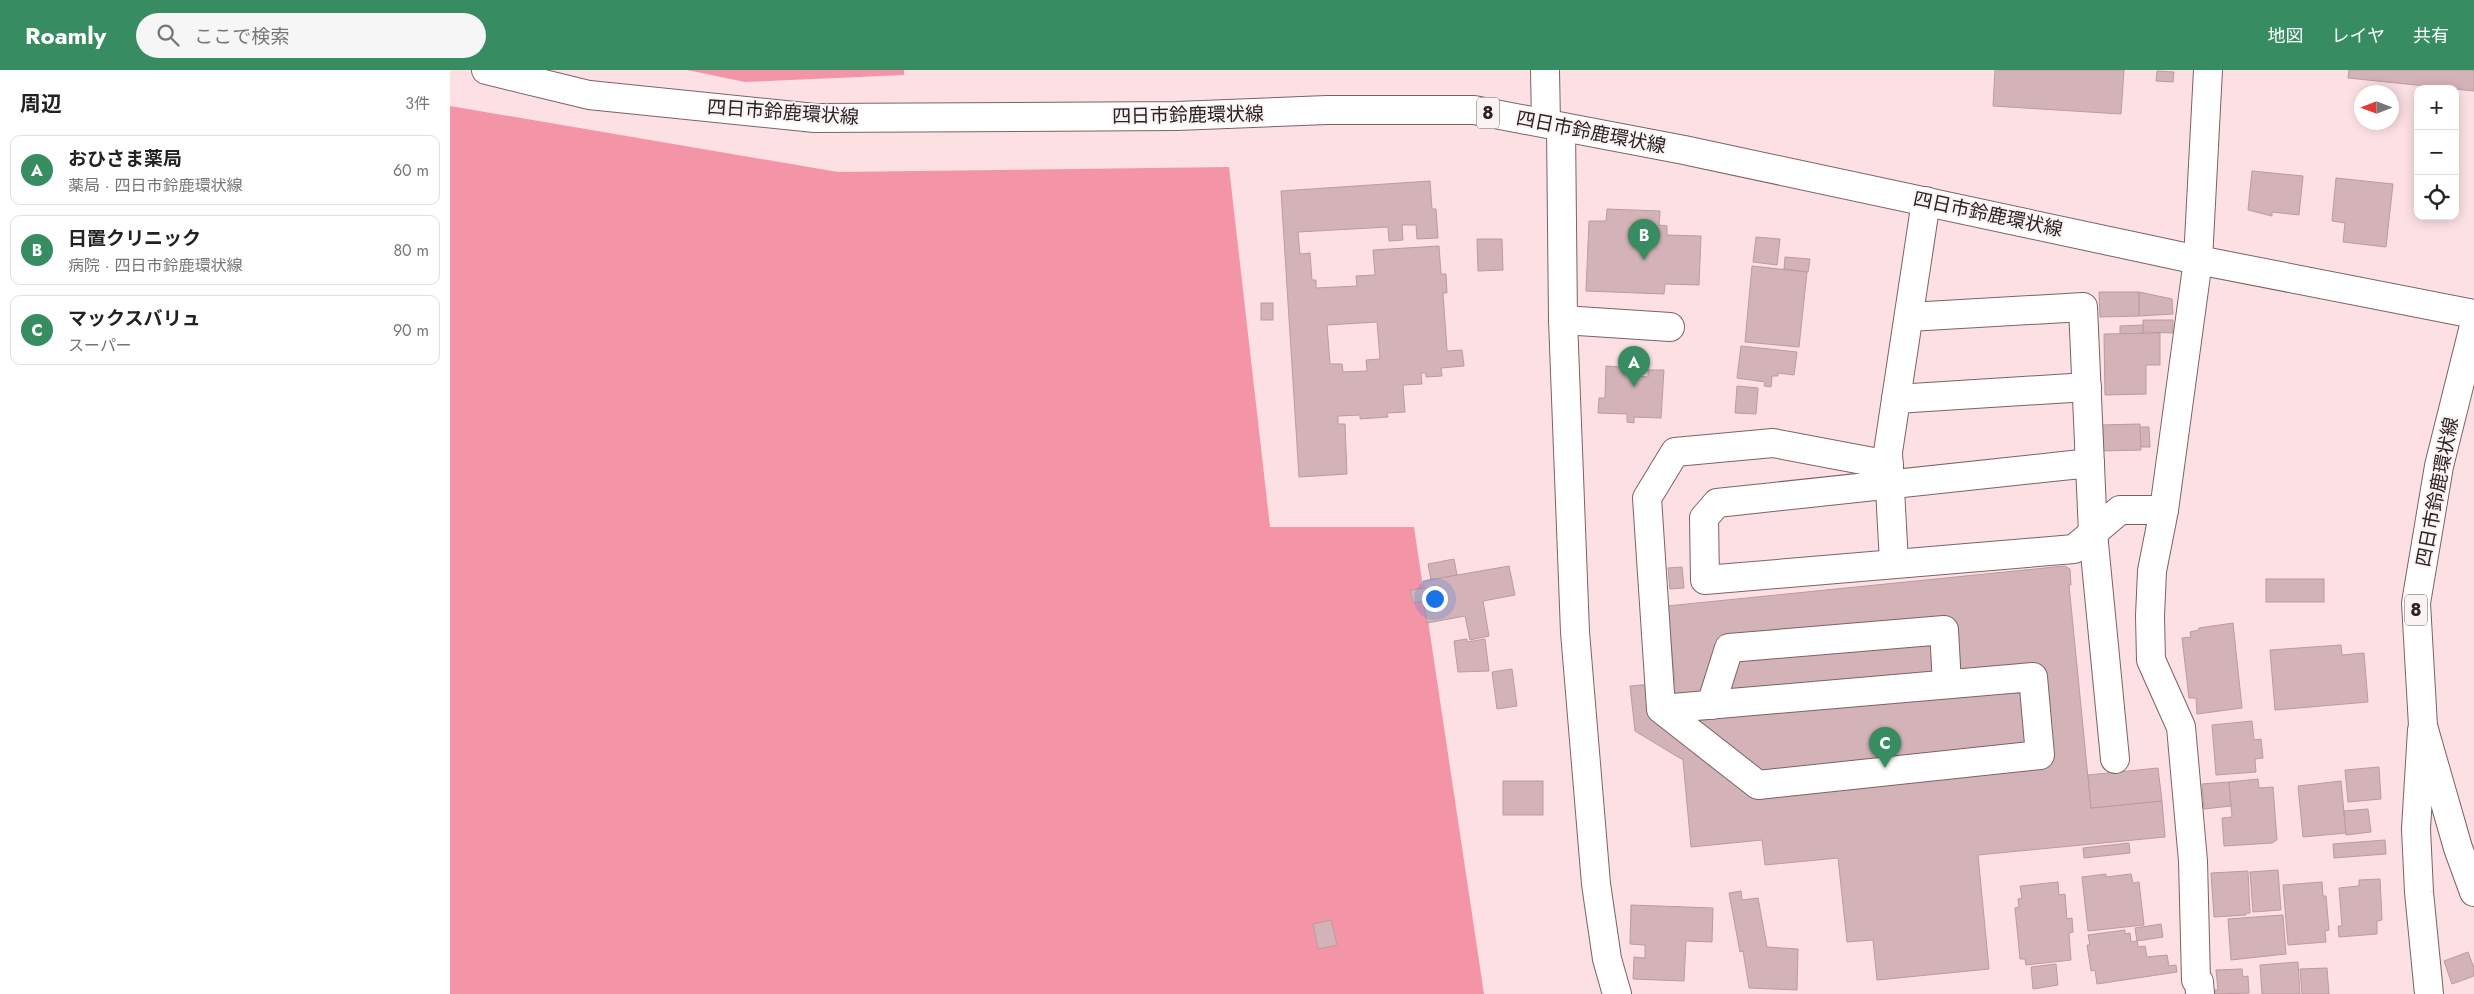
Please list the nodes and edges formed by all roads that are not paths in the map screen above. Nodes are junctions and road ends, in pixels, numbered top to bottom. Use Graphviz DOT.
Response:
graph roads {
  1 [pos="486,70"];
  2 [pos="1545,70"];
  3 [pos="2208,70"];
  4 [pos="1553,125"];
  5 [pos="1926,201"];
  6 [pos="2198,260"];
  7 [pos="2474,314"];
  8 [pos="1909,317"];
  9 [pos="1563,320"];
  10 [pos="2474,326"];
  11 [pos="1670,327"];
  12 [pos="2087,387"];
  13 [pos="1896,400"];
  14 [pos="2090,463"];
  15 [pos="1890,475"];
  16 [pos="2164,510"];
  17 [pos="2093,533"];
  18 [pos="1894,563"];
  19 [pos="1947,684"];
  20 [pos="1710,705"];
  21 [pos="1661,709"];
  22 [pos="2423,726"];
  23 [pos="2115,759"];
  24 [pos="2474,892"];
  25 [pos="1617,994"];
  26 [pos="2200,994"];
  27 [pos="2429,994"];
  1 -- 4 [label="main road, 四日市鈴鹿環状線 / 8"];
  2 -- 4 [label="main road"];
  3 -- 6 [label="main road"];
  4 -- 5 [label="main road, 四日市鈴鹿環状線 / 8"];
  4 -- 9 [label="main road"];
  5 -- 6 [label="main road, 四日市鈴鹿環状線 / 8"];
  5 -- 8 [label="main road"];
  6 -- 7 [label="main road, 四日市鈴鹿環状線 / 8"];
  6 -- 16 [label="main road"];
  8 -- 12 [label="main road"];
  8 -- 13 [label="main road"];
  9 -- 11 [label="main road"];
  9 -- 25 [label="main road"];
  10 -- 22 [label="main road, 四日市鈴鹿環状線 / 8"];
  12 -- 13 [label="main road"];
  12 -- 14 [label="main road"];
  13 -- 15 [label="main road"];
  14 -- 15 [label="main road"];
  14 -- 17 [label="main road"];
  15 -- 18 [label="main road"];
  15 -- 18 [label="main road"];
  15 -- 21 [label="main road"];
  16 -- 17 [label="main road"];
  16 -- 26 [label="main road"];
  17 -- 18 [label="main road"];
  17 -- 23 [label="main road"];
  19 -- 20 [label="main road"];
  19 -- 20 [label="main road"];
  19 -- 21 [label="main road"];
  20 -- 21 [label="main road"];
  22 -- 24 [label="main road, 四日市鈴鹿環状線 / 8"];
  22 -- 27 [label="main road"];
}
